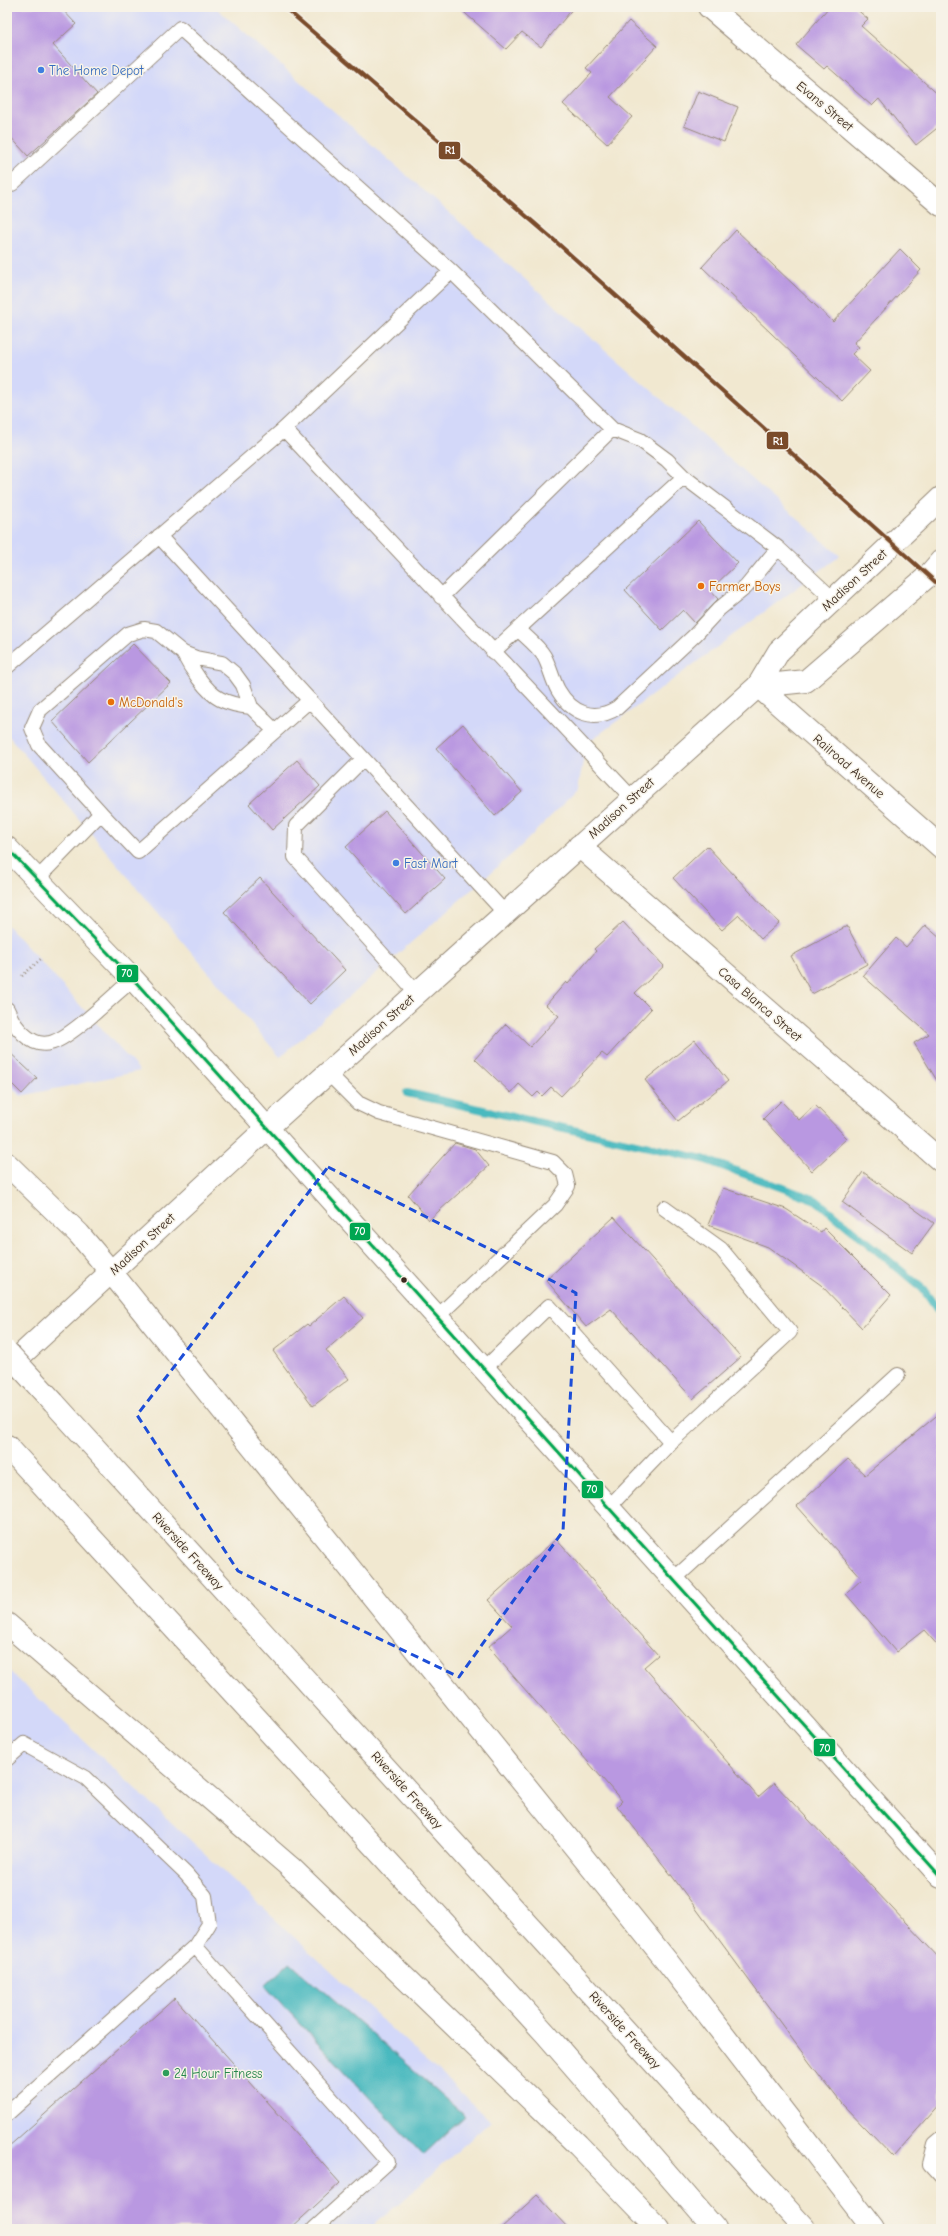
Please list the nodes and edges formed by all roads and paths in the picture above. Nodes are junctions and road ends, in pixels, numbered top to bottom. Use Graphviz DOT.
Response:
graph roads {
  1 [pos="710,7"];
  2 [pos="7,184"];
  3 [pos="941,205"];
  4 [pos="451,271"];
  5 [pos="284,429"];
  6 [pos="612,429"];
  7 [pos="684,477"];
  8 [pos="941,498"];
  9 [pos="159,536"];
  10 [pos="778,548"];
  11 [pos="941,561"];
  12 [pos="441,597"];
  13 [pos="833,598"];
  14 [pos="518,629"];
  15 [pos="493,652"];
  16 [pos="183,653"];
  17 [pos="7,667"];
  18 [pos="758,686"];
  19 [pos="310,700"];
  20 [pos="251,707"];
  21 [pos="275,731"];
  22 [pos="363,759"];
  23 [pos="632,798"];
  24 [pos="101,813"];
  25 [pos="580,846"];
  26 [pos="941,847"];
  27 [pos="7,848"];
  28 [pos="37,879"];
  29 [pos="505,913"];
  30 [pos="42,958"];
  31 [pos="22,976"];
  32 [pos="133,978"];
  33 [pos="417,993"];
  34 [pos="7,1009"];
  35 [pos="328,1073"];
  36 [pos="267,1128"];
  37 [pos="941,1161"];
  38 [pos="7,1164"];
  39 [pos="664,1208"];
  40 [pos="111,1272"];
  41 [pos="437,1317"];
  42 [pos="7,1352"];
  43 [pos="7,1368"];
  44 [pos="484,1369"];
  45 [pos="898,1375"];
  46 [pos="671,1442"];
  47 [pos="7,1446"];
  48 [pos="608,1508"];
  49 [pos="673,1580"];
  50 [pos="7,1624"];
  51 [pos="7,1759"];
  52 [pos="941,1877"];
  53 [pos="195,1946"];
  54 [pos="7,2114"];
  55 [pos="941,2139"];
  56 [pos="941,2176"];
  57 [pos="314,2229"];
  58 [pos="660,2229"];
  59 [pos="715,2229"];
  60 [pos="805,2229"];
  61 [pos="874,2229"];
  1 -- 3 [label="main road, Evans Street"];
  2 -- 4 [label="lane"];
  4 -- 5 [label="lane"];
  4 -- 6 [label="lane"];
  5 -- 9 [label="lane"];
  5 -- 12 [label="lane"];
  6 -- 7 [label="lane"];
  6 -- 12 [label="lane"];
  7 -- 10 [label="lane"];
  7 -- 14 [label="lane"];
  8 -- 13 [label="main road, Madison Street"];
  9 -- 17 [label="lane"];
  9 -- 19 [label="lane"];
  10 -- 13 [label="lane"];
  10 -- 14 [label="lane"];
  11 -- 18 [label="main road"];
  12 -- 15 [label="lane"];
  13 -- 18 [label="main road, Madison Street"];
  14 -- 15 [label="lane"];
  15 -- 23 [label="lane"];
  16 -- 20 [label="lane"];
  16 -- 20 [label="lane"];
  16 -- 24 [label="lane"];
  18 -- 23 [label="main road, Madison Street"];
  18 -- 26 [label="main road, Railroad Avenue"];
  19 -- 21 [label="lane"];
  19 -- 22 [label="lane"];
  20 -- 21 [label="lane"];
  21 -- 24 [label="lane"];
  22 -- 29 [label="lane"];
  22 -- 33 [label="lane"];
  23 -- 25 [label="main road, Madison Street"];
  24 -- 28 [label="lane"];
  25 -- 29 [label="main road, Madison Street"];
  25 -- 37 [label="main road, Casa Blanca Street"];
  27 -- 28 [label="main road"];
  28 -- 32 [label="main road"];
  29 -- 33 [label="main road, Madison Street"];
  30 -- 31 [label="path"];
  32 -- 34 [label="lane"];
  32 -- 36 [label="main road"];
  33 -- 35 [label="main road, Madison Street"];
  35 -- 36 [label="main road, Madison Street"];
  35 -- 41 [label="lane"];
  36 -- 40 [label="main road, Madison Street"];
  36 -- 41 [label="main road"];
  38 -- 40 [label="main road"];
  39 -- 46 [label="lane"];
  40 -- 43 [label="main road, Madison Street"];
  40 -- 61 [label="main road"];
  41 -- 44 [label="main road"];
  42 -- 60 [label="main road, Riverside Freeway, bridge"];
  44 -- 46 [label="lane"];
  44 -- 48 [label="main road"];
  45 -- 49 [label="lane"];
  46 -- 48 [label="lane"];
  47 -- 59 [label="main road"];
  48 -- 49 [label="main road"];
  49 -- 52 [label="main road"];
  50 -- 58 [label="main road"];
  51 -- 53 [label="lane"];
  53 -- 54 [label="lane"];
  53 -- 57 [label="lane"];
  55 -- 56 [label="lane"];
}
